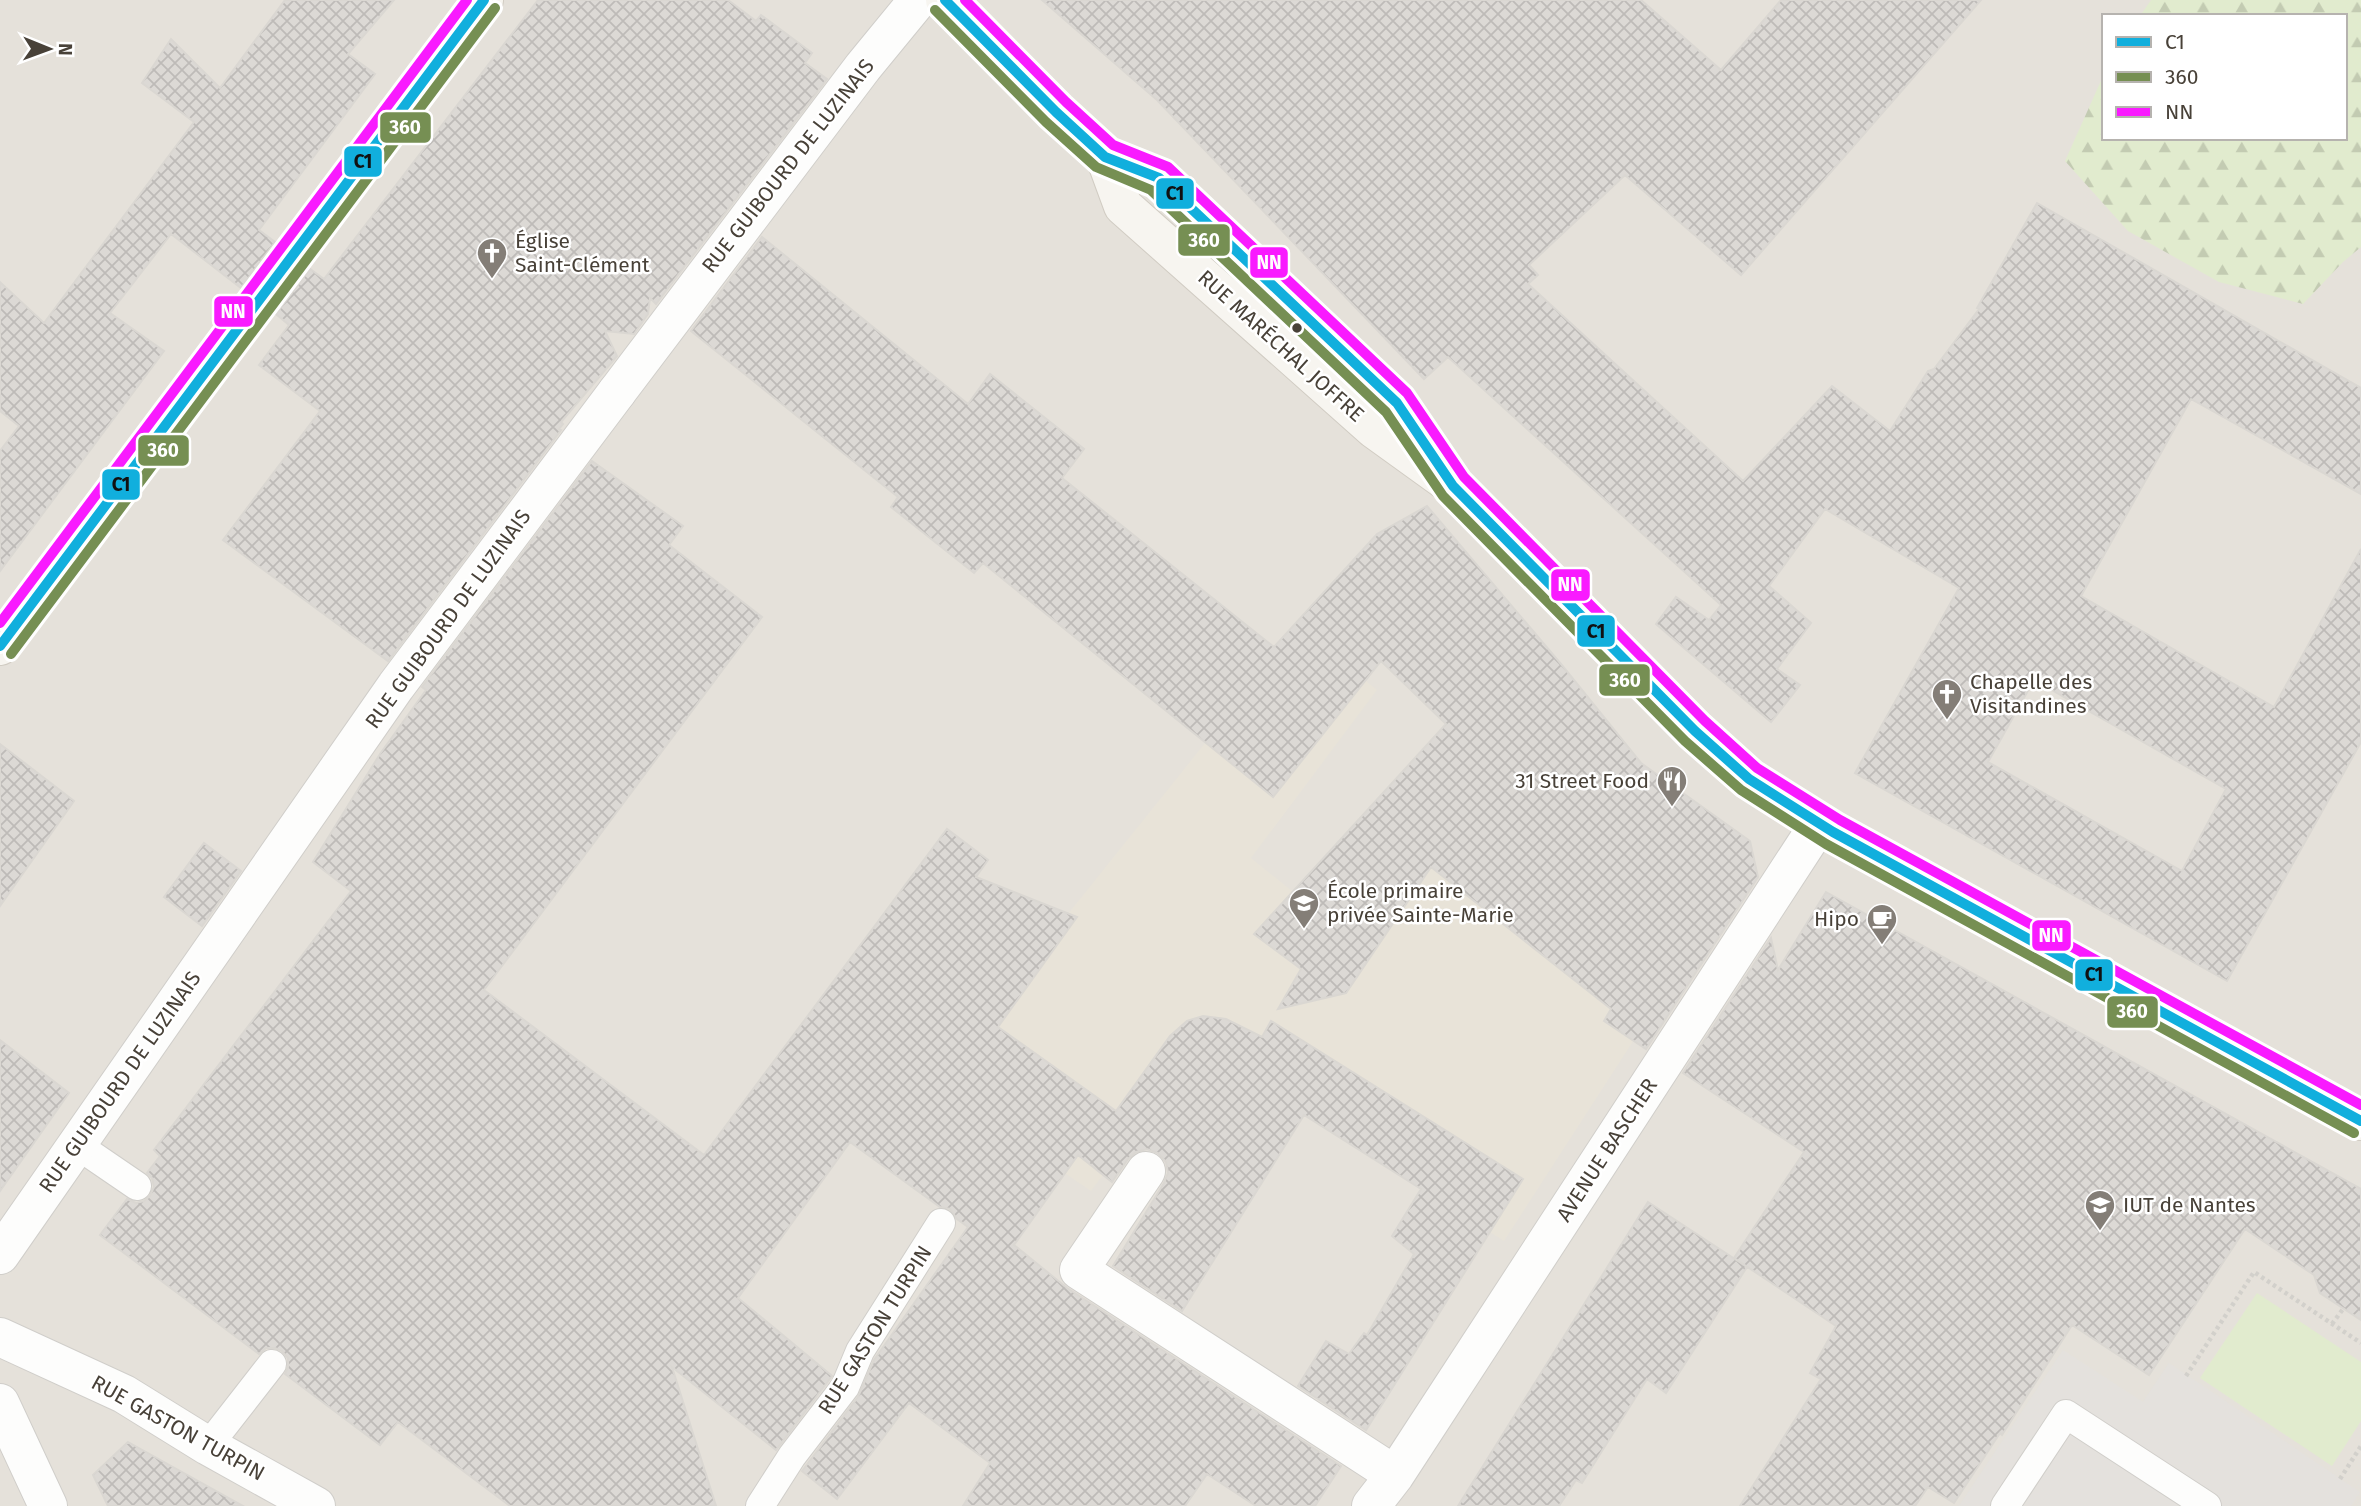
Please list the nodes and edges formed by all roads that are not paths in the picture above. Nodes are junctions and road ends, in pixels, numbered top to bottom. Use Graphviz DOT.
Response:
graph roads {
  1 [pos="484,0"];
  2 [pos="918,0"];
  3 [pos="945,0"];
  4 [pos="0,646"];
  5 [pos="1819,824"];
  6 [pos="2361,1121"];
  7 [pos="77,1145"];
  8 [pos="1146,1171"];
  9 [pos="137,1186"];
  10 [pos="941,1223"];
  11 [pos="0,1255"];
  12 [pos="0,1337"];
  13 [pos="272,1364"];
  14 [pos="0,1403"];
  15 [pos="208,1446"];
  16 [pos="1395,1475"];
  17 [pos="48,1506"];
  18 [pos="316,1506"];
  19 [pos="760,1506"];
  20 [pos="1371,1506"];
  21 [pos="2005,1506"];
  22 [pos="2207,1506"];
  1 -- 4 [label="main road"];
  2 -- 7 [label="street, RUE GUIBOURD DE LUZINAIS"];
  3 -- 5 [label="main road, RUE MARÉCHAL JOFFRE"];
  5 -- 6 [label="main road, RUE MARÉCHAL JOFFRE"];
  5 -- 16 [label="street, AVENUE BASCHER"];
  7 -- 9 [label="lane"];
  7 -- 11 [label="street, RUE GUIBOURD DE LUZINAIS"];
  8 -- 16 [label="street"];
  10 -- 19 [label="lane, RUE GASTON TURPIN"];
  12 -- 15 [label="street, RUE GASTON TURPIN"];
  13 -- 15 [label="lane"];
  14 -- 17 [label="street"];
  15 -- 18 [label="street, RUE GASTON TURPIN"];
  16 -- 20 [label="street, AVENUE BASCHER"];
  21 -- 22 [label="lane"];
}
